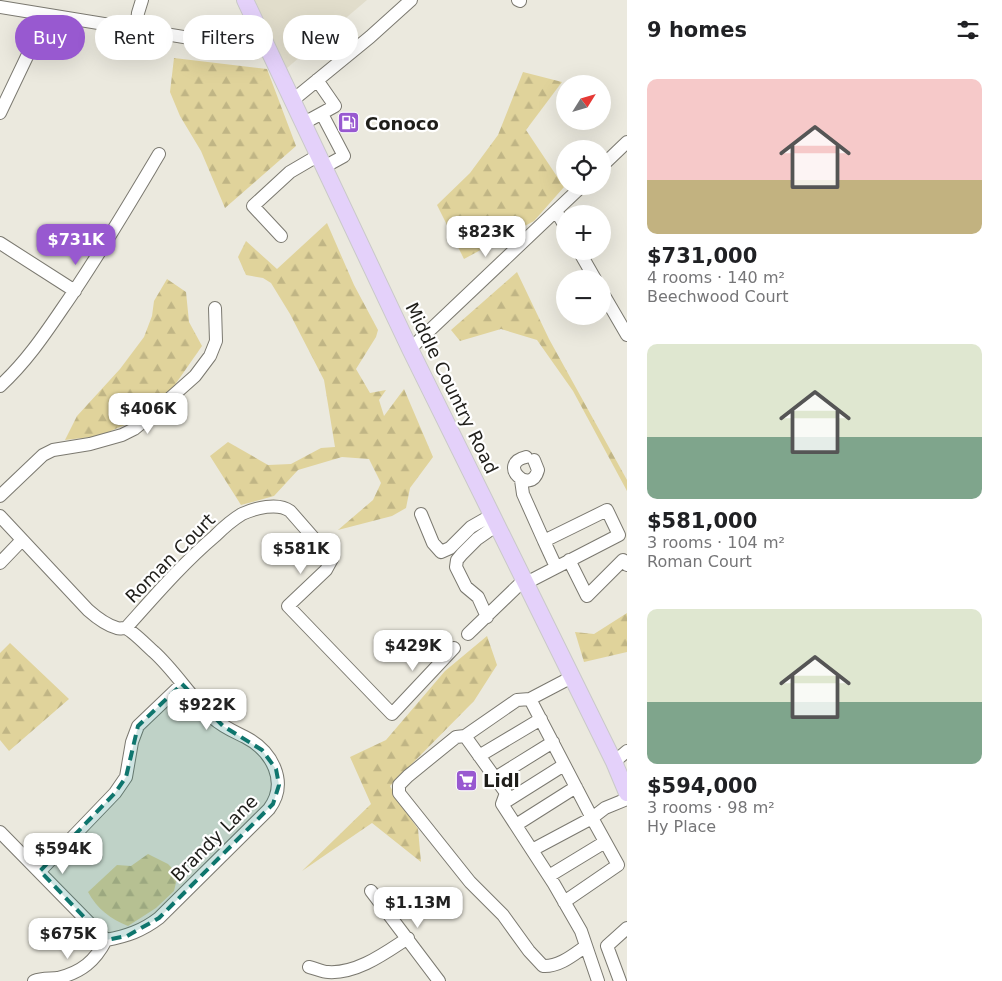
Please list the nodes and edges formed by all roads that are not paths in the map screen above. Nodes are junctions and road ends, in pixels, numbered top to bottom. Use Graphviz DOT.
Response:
graph roads {
  1 [pos="142,0"];
  2 [pos="245,0"];
  3 [pos="411,0"];
  4 [pos="0,7"];
  5 [pos="42,14"];
  6 [pos="138,15"];
  7 [pos="252,15"];
  8 [pos="95,23"];
  9 [pos="273,59"];
  10 [pos="316,80"];
  11 [pos="293,100"];
  12 [pos="0,114"];
  13 [pos="322,114"];
  14 [pos="304,123"];
  15 [pos="627,142"];
  16 [pos="159,154"];
  17 [pos="611,157"];
  18 [pos="322,161"];
  19 [pos="573,195"];
  20 [pos="562,205"];
  21 [pos="556,211"];
  22 [pos="281,236"];
  23 [pos="0,243"];
  24 [pos="75,291"];
  25 [pos="611,307"];
  26 [pos="215,308"];
  27 [pos="627,335"];
  28 [pos="410,349"];
  29 [pos="0,386"];
  30 [pos="530,459"];
  31 [pos="0,496"];
  32 [pos="421,514"];
  33 [pos="0,516"];
  34 [pos="495,520"];
  35 [pos="22,540"];
  36 [pos="544,540"];
  37 [pos="569,560"];
  38 [pos="0,563"];
  39 [pos="627,565"];
  40 [pos="556,567"];
  41 [pos="525,582"];
  42 [pos="487,617"];
  43 [pos="126,628"];
  44 [pos="468,634"];
  45 [pos="454,648"];
  46 [pos="572,677"];
  47 [pos="182,684"];
  48 [pos="530,699"];
  49 [pos="541,719"];
  50 [pos="465,736"];
  51 [pos="553,742"];
  52 [pos="627,751"];
  53 [pos="479,756"];
  54 [pos="614,762"];
  55 [pos="564,765"];
  56 [pos="495,778"];
  57 [pos="576,787"];
  58 [pos="627,793"];
  59 [pos="627,798"];
  60 [pos="502,804"];
  61 [pos="592,818"];
  62 [pos="516,825"];
  63 [pos="0,832"];
  64 [pos="605,842"];
  65 [pos="532,850"];
  66 [pos="623,863"];
  67 [pos="40,871"];
  68 [pos="549,876"];
  69 [pos="371,891"];
  70 [pos="564,902"];
  71 [pos="627,928"];
  72 [pos="408,938"];
  73 [pos="106,940"];
  74 [pos="586,946"];
  75 [pos="309,967"];
  76 [pos="57,979"];
  77 [pos="34,981"];
  78 [pos="440,981"];
  79 [pos="598,981"];
  80 [pos="620,981"];
  1 -- 6 [label="street"];
  2 -- 7 [label="main road, Middle Country Road"];
  3 -- 10 [label="street"];
  4 -- 5 [label="street"];
  5 -- 8 [label="street"];
  5 -- 12 [label="street"];
  9 -- 11 [label="main road, Middle Country Road"];
  10 -- 11 [label="street"];
  10 -- 13 [label="street"];
  11 -- 14 [label="main road, Middle Country Road"];
  13 -- 14 [label="street"];
  13 -- 18 [label="street"];
  14 -- 18 [label="main road, Middle Country Road"];
  15 -- 17 [label="street"];
  16 -- 24 [label="street"];
  18 -- 22 [label="street"];
  18 -- 28 [label="main road, Middle Country Road"];
  19 -- 20 [label="street"];
  21 -- 28 [label="street"];
  23 -- 24 [label="street"];
  24 -- 29 [label="street"];
  25 -- 27 [label="street"];
  26 -- 31 [label="street"];
  28 -- 34 [label="main road, Middle Country Road"];
  30 -- 36 [label="street"];
  32 -- 34 [label="street"];
  33 -- 35 [label="street, Brandy Lane"];
  34 -- 41 [label="main road, Middle Country Road"];
  34 -- 42 [label="street"];
  35 -- 38 [label="street"];
  35 -- 43 [label="street, Brandy Lane"];
  36 -- 37 [label="street"];
  36 -- 40 [label="street"];
  37 -- 39 [label="street"];
  37 -- 40 [label="street"];
  40 -- 41 [label="street"];
  41 -- 42 [label="street"];
  41 -- 46 [label="main road, Middle Country Road"];
  42 -- 44 [label="street"];
  43 -- 45 [label="street, Roman Court"];
  43 -- 47 [label="street, Brandy Lane"];
  46 -- 48 [label="street"];
  46 -- 54 [label="main road, Middle Country Road"];
  47 -- 67 [label="street"];
  47 -- 73 [label="street, Brandy Lane"];
  48 -- 49 [label="street"];
  48 -- 50 [label="street"];
  49 -- 51 [label="street"];
  49 -- 53 [label="street"];
  50 -- 53 [label="street"];
  50 -- 74 [label="street"];
  51 -- 55 [label="street"];
  51 -- 56 [label="street"];
  52 -- 54 [label="street"];
  53 -- 56 [label="street"];
  54 -- 58 [label="main road, Middle Country Road"];
  55 -- 57 [label="street"];
  55 -- 60 [label="street"];
  56 -- 60 [label="street"];
  57 -- 61 [label="street"];
  57 -- 62 [label="street"];
  59 -- 61 [label="street"];
  60 -- 62 [label="street"];
  61 -- 64 [label="street"];
  61 -- 65 [label="street"];
  62 -- 65 [label="street"];
  63 -- 67 [label="street"];
  64 -- 66 [label="street"];
  64 -- 68 [label="street"];
  65 -- 68 [label="street"];
  66 -- 70 [label="street"];
  67 -- 73 [label="street"];
  68 -- 70 [label="street"];
  69 -- 72 [label="street"];
  70 -- 74 [label="street"];
  71 -- 80 [label="street"];
  72 -- 75 [label="street"];
  72 -- 78 [label="street"];
  73 -- 76 [label="street"];
  74 -- 79 [label="street"];
  76 -- 77 [label="street"];
}
